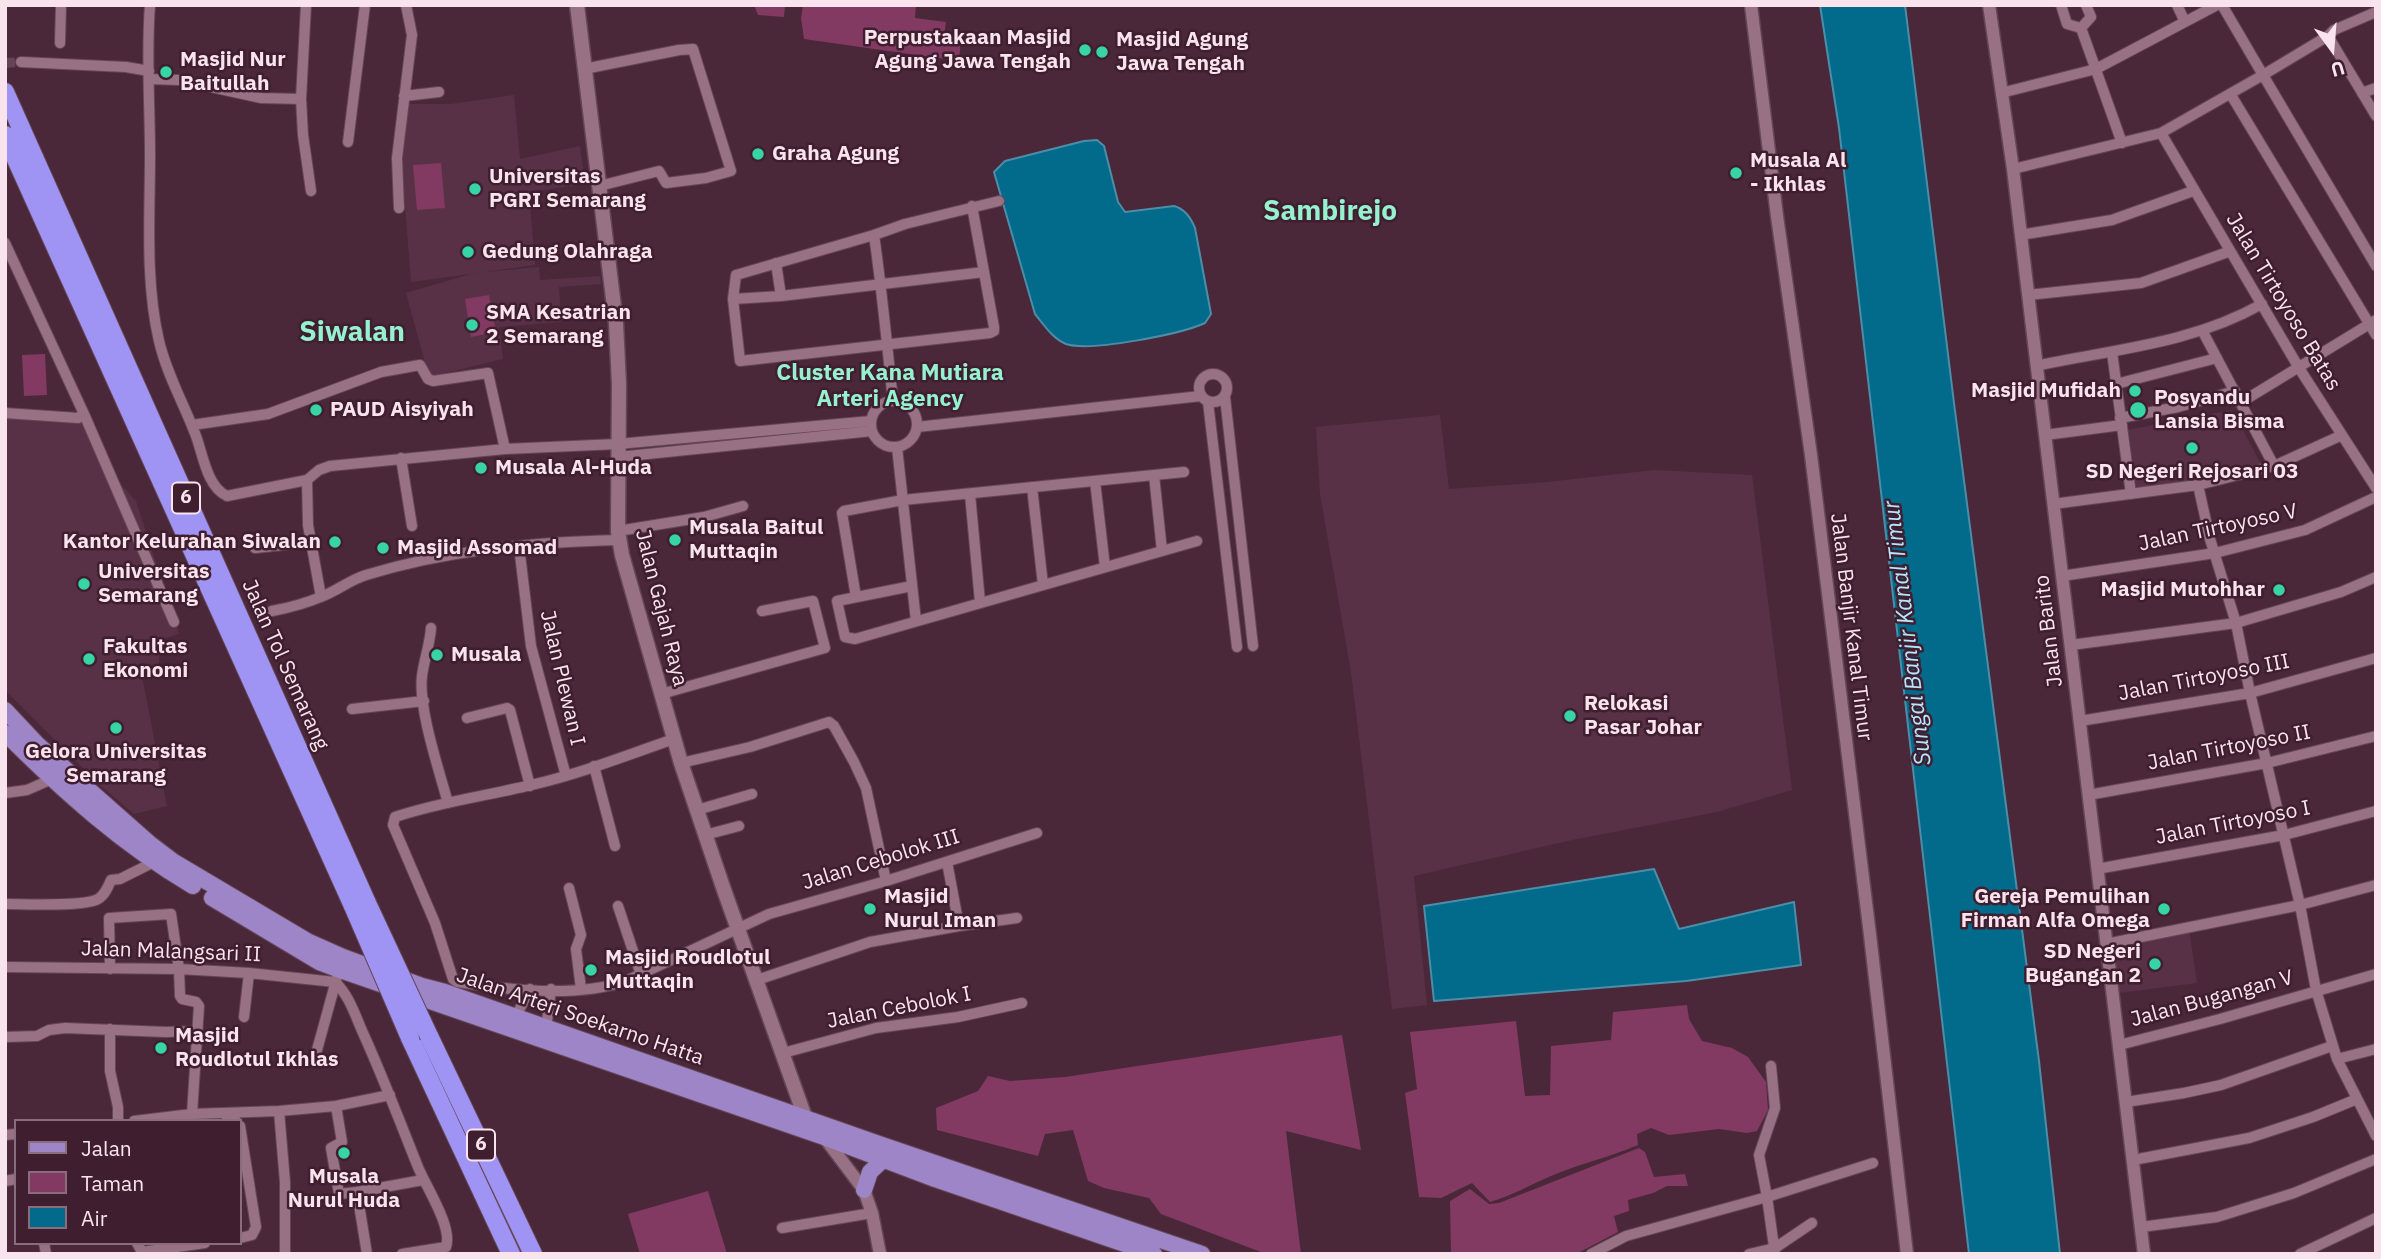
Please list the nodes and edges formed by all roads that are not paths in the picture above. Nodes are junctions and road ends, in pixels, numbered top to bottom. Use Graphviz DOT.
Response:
graph roads {
  1 [pos="61,5"];
  2 [pos="150,5"];
  3 [pos="306,5"];
  4 [pos="365,5"];
  5 [pos="405,5"];
  6 [pos="577,5"];
  7 [pos="1751,5"];
  8 [pos="1989,5"];
  9 [pos="2061,5"];
  10 [pos="2086,5"];
  11 [pos="2177,5"];
  12 [pos="2220,5"];
  13 [pos="2204,8"];
  14 [pos="2376,12"];
  15 [pos="2185,22"];
  16 [pos="2081,28"];
  17 [pos="2328,36"];
  18 [pos="60,43"];
  19 [pos="21,62"];
  20 [pos="584,69"];
  21 [pos="2096,69"];
  22 [pos="149,75"];
  23 [pos="2263,75"];
  24 [pos="2376,88"];
  25 [pos="5,92"];
  26 [pos="439,92"];
  27 [pos="2001,93"];
  28 [pos="2362,93"];
  29 [pos="2231,95"];
  30 [pos="404,96"];
  31 [pos="301,99"];
  32 [pos="2376,116"];
  33 [pos="2161,133"];
  34 [pos="5,135"];
  35 [pos="348,142"];
  36 [pos="2122,143"];
  37 [pos="2013,169"];
  38 [pos="599,186"];
  39 [pos="311,191"];
  40 [pos="2193,191"];
  41 [pos="999,201"];
  42 [pos="972,206"];
  43 [pos="399,208"];
  44 [pos="874,235"];
  45 [pos="2020,235"];
  46 [pos="5,243"];
  47 [pos="2228,252"];
  48 [pos="9,256"];
  49 [pos="776,263"];
  50 [pos="2376,266"];
  51 [pos="984,272"];
  52 [pos="881,285"];
  53 [pos="2028,295"];
  54 [pos="781,296"];
  55 [pos="733,299"];
  56 [pos="2262,304"];
  57 [pos="2372,322"];
  58 [pos="2203,332"];
  59 [pos="2376,335"];
  60 [pos="887,344"];
  61 [pos="2112,352"];
  62 [pos="2217,358"];
  63 [pos="2036,366"];
  64 [pos="2299,368"];
  65 [pos="2116,384"];
  66 [pos="2235,391"];
  67 [pos="1225,397"];
  68 [pos="1205,399"];
  69 [pos="893,401"];
  70 [pos="2240,402"];
  71 [pos="5,413"];
  72 [pos="81,416"];
  73 [pos="2121,421"];
  74 [pos="192,425"];
  75 [pos="872,426"];
  76 [pos="917,427"];
  77 [pos="2045,435"];
  78 [pos="2342,435"];
  79 [pos="680,437"];
  80 [pos="897,447"];
  81 [pos="505,449"];
  82 [pos="618,450"];
  83 [pos="683,451"];
  84 [pos="401,458"];
  85 [pos="2274,466"];
  86 [pos="1184,472"];
  87 [pos="1154,475"];
  88 [pos="307,480"];
  89 [pos="1095,481"];
  90 [pos="2198,485"];
  91 [pos="1031,488"];
  92 [pos="2376,488"];
  93 [pos="970,494"];
  94 [pos="2131,494"];
  95 [pos="2376,497"];
  96 [pos="903,500"];
  97 [pos="2053,504"];
  98 [pos="743,506"];
  99 [pos="412,526"];
  100 [pos="619,535"];
  101 [pos="1197,541"];
  102 [pos="310,542"];
  103 [pos="519,546"];
  104 [pos="255,548"];
  105 [pos="1162,551"];
  106 [pos="2215,553"];
  107 [pos="1105,567"];
  108 [pos="2062,576"];
  109 [pos="2376,577"];
  110 [pos="1044,584"];
  111 [pos="912,586"];
  112 [pos="321,597"];
  113 [pos="856,597"];
  114 [pos="980,602"];
  115 [pos="272,611"];
  116 [pos="762,611"];
  117 [pos="916,621"];
  118 [pos="174,622"];
  119 [pos="2236,623"];
  120 [pos="431,628"];
  121 [pos="2070,645"];
  122 [pos="1253,646"];
  123 [pos="1237,648"];
  124 [pos="2376,658"];
  125 [pos="2250,693"];
  126 [pos="661,694"];
  127 [pos="424,701"];
  128 [pos="352,709"];
  129 [pos="5,710"];
  130 [pos="467,718"];
  131 [pos="2080,721"];
  132 [pos="5,733"];
  133 [pos="2376,736"];
  134 [pos="674,739"];
  135 [pos="681,763"];
  136 [pos="2267,763"];
  137 [pos="594,766"];
  138 [pos="566,776"];
  139 [pos="52,779"];
  140 [pos="530,786"];
  141 [pos="5,793"];
  142 [pos="752,794"];
  143 [pos="2088,795"];
  144 [pos="448,803"];
  145 [pos="697,810"];
  146 [pos="2376,811"];
  147 [pos="739,826"];
  148 [pos="1037,833"];
  149 [pos="705,835"];
  150 [pos="2284,835"];
  151 [pos="615,846"];
  152 [pos="154,862"];
  153 [pos="947,862"];
  154 [pos="2097,869"];
  155 [pos="886,881"];
  156 [pos="2376,885"];
  157 [pos="569,888"];
  158 [pos="7,904"];
  159 [pos="360,905"];
  160 [pos="2301,905"];
  161 [pos="618,906"];
  162 [pos="1017,918"];
  163 [pos="959,926"];
  164 [pos="738,929"];
  165 [pos="2106,944"];
  166 [pos="5,967"];
  167 [pos="110,969"];
  168 [pos="179,969"];
  169 [pos="249,973"];
  170 [pos="2376,974"];
  171 [pos="641,975"];
  172 [pos="337,976"];
  173 [pos="452,978"];
  174 [pos="757,979"];
  175 [pos="530,989"];
  176 [pos="551,989"];
  177 [pos="581,989"];
  178 [pos="2316,990"];
  179 [pos="1022,1003"];
  180 [pos="244,1017"];
  181 [pos="514,1018"];
  182 [pos="546,1028"];
  183 [pos="110,1029"];
  184 [pos="197,1031"];
  185 [pos="5,1037"];
  186 [pos="2119,1045"];
  187 [pos="2332,1046"];
  188 [pos="2376,1049"];
  189 [pos="317,1050"];
  190 [pos="783,1053"];
  191 [pos="2337,1059"];
  192 [pos="1771,1066"];
  193 [pos="390,1095"];
  194 [pos="2357,1100"];
  195 [pos="2126,1102"];
  196 [pos="336,1106"];
  197 [pos="279,1111"];
  198 [pos="192,1114"];
  199 [pos="805,1117"];
  200 [pos="118,1119"];
  201 [pos="151,1119"];
  202 [pos="2375,1131"];
  203 [pos="824,1136"];
  204 [pos="242,1139"];
  205 [pos="884,1159"];
  206 [pos="2376,1159"];
  207 [pos="2133,1160"];
  208 [pos="1873,1163"];
  209 [pos="423,1180"];
  210 [pos="864,1189"];
  211 [pos="357,1192"];
  212 [pos="1767,1197"];
  213 [pos="872,1213"];
  214 [pos="2376,1218"];
  215 [pos="1812,1223"];
  216 [pos="2141,1227"];
  217 [pos="782,1228"];
  218 [pos="242,1238"];
  219 [pos="138,1245"];
  220 [pos="193,1245"];
  221 [pos="1775,1251"];
  222 [pos="285,1254"];
  223 [pos="367,1254"];
  224 [pos="402,1254"];
  225 [pos="511,1254"];
  226 [pos="533,1254"];
  227 [pos="880,1254"];
  228 [pos="1154,1254"];
  229 [pos="1202,1254"];
  230 [pos="1591,1254"];
  231 [pos="1749,1254"];
  232 [pos="1907,1254"];
  233 [pos="2144,1254"];
  234 [pos="2300,1254"];
  1 -- 18 [label="street"];
  2 -- 22 [label="street"];
  3 -- 31 [label="street"];
  4 -- 35 [label="street"];
  5 -- 30 [label="street"];
  6 -- 20 [label="main road, Jalan Gajah Raya"];
  7 -- 232 [label="street, Jalan Banjir Kanal Timur"];
  8 -- 27 [label="street, Jalan Barito"];
  9 -- 16 [label="street"];
  10 -- 16 [label="street"];
  11 -- 15 [label="street"];
  12 -- 13 [label="street"];
  12 -- 23 [label="street"];
  13 -- 15 [label="street"];
  14 -- 17 [label="street"];
  15 -- 21 [label="street"];
  16 -- 21 [label="street"];
  17 -- 23 [label="street"];
  17 -- 28 [label="street"];
  19 -- 22 [label="street"];
  20 -- 38 [label="main road, Jalan Gajah Raya"];
  20 -- 38 [label="street"];
  21 -- 27 [label="street"];
  21 -- 36 [label="street"];
  22 -- 31 [label="street"];
  22 -- 74 [label="street"];
  23 -- 29 [label="street"];
  23 -- 50 [label="street"];
  24 -- 28 [label="street"];
  25 -- 159 [label="highway, Jalan Tol Semarang / 6"];
  26 -- 30 [label="street"];
  27 -- 37 [label="street, Jalan Barito"];
  28 -- 32 [label="street"];
  29 -- 33 [label="street"];
  29 -- 57 [label="street"];
  30 -- 43 [label="street"];
  31 -- 39 [label="street"];
  33 -- 36 [label="street"];
  33 -- 40 [label="street, Jalan Tirtoyoso Batas"];
  34 -- 159 [label="highway, Jalan Tol Semarang / 6"];
  36 -- 37 [label="street"];
  37 -- 45 [label="street, Jalan Barito"];
  38 -- 82 [label="main road, Jalan Gajah Raya"];
  40 -- 45 [label="street"];
  40 -- 47 [label="street, Jalan Tirtoyoso Batas"];
  41 -- 42 [label="street"];
  42 -- 44 [label="street"];
  42 -- 51 [label="street"];
  44 -- 49 [label="street"];
  44 -- 52 [label="street"];
  45 -- 53 [label="street, Jalan Barito"];
  46 -- 48 [label="street"];
  47 -- 53 [label="street"];
  47 -- 56 [label="street, Jalan Tirtoyoso Batas"];
  48 -- 72 [label="street"];
  49 -- 54 [label="street"];
  49 -- 55 [label="street"];
  51 -- 52 [label="street"];
  51 -- 60 [label="street"];
  52 -- 54 [label="street"];
  52 -- 60 [label="street"];
  53 -- 63 [label="street, Jalan Barito"];
  54 -- 55 [label="street"];
  55 -- 60 [label="street"];
  56 -- 58 [label="street"];
  56 -- 64 [label="street, Jalan Tirtoyoso Batas"];
  57 -- 59 [label="street"];
  57 -- 64 [label="street"];
  58 -- 61 [label="street"];
  58 -- 62 [label="street"];
  60 -- 69 [label="street"];
  61 -- 63 [label="street"];
  61 -- 65 [label="street"];
  62 -- 65 [label="street"];
  62 -- 66 [label="street"];
  63 -- 77 [label="street, Jalan Barito"];
  64 -- 70 [label="street"];
  64 -- 78 [label="street, Jalan Tirtoyoso Batas"];
  65 -- 73 [label="street"];
  66 -- 70 [label="street"];
  66 -- 73 [label="street"];
  67 -- 68 [label="street"];
  67 -- 68 [label="street"];
  67 -- 122 [label="street"];
  68 -- 76 [label="street"];
  68 -- 123 [label="street"];
  69 -- 75 [label="street"];
  69 -- 76 [label="street"];
  70 -- 85 [label="street"];
  71 -- 72 [label="street"];
  72 -- 118 [label="street"];
  73 -- 77 [label="street"];
  73 -- 94 [label="street"];
  74 -- 81 [label="street"];
  74 -- 88 [label="street"];
  75 -- 79 [label="street"];
  75 -- 80 [label="street"];
  75 -- 83 [label="street"];
  76 -- 80 [label="street"];
  77 -- 97 [label="street, Jalan Barito"];
  78 -- 85 [label="street"];
  78 -- 92 [label="street, Jalan Tirtoyoso Batas"];
  79 -- 82 [label="street"];
  79 -- 83 [label="street"];
  80 -- 96 [label="street"];
  81 -- 82 [label="street"];
  81 -- 84 [label="street"];
  82 -- 83 [label="street"];
  82 -- 100 [label="main road, Jalan Gajah Raya"];
  84 -- 88 [label="street"];
  84 -- 99 [label="street"];
  85 -- 90 [label="street"];
  86 -- 87 [label="street"];
  87 -- 89 [label="street"];
  87 -- 105 [label="street"];
  88 -- 102 [label="street"];
  89 -- 91 [label="street"];
  89 -- 107 [label="street"];
  90 -- 94 [label="street"];
  90 -- 106 [label="street"];
  91 -- 93 [label="street"];
  91 -- 110 [label="street"];
  93 -- 96 [label="street"];
  93 -- 114 [label="street"];
  94 -- 97 [label="street"];
  95 -- 106 [label="street, Jalan Tirtoyoso V"];
  96 -- 111 [label="street"];
  96 -- 113 [label="street"];
  97 -- 108 [label="street, Jalan Barito"];
  98 -- 100 [label="street"];
  100 -- 103 [label="street"];
  100 -- 126 [label="main road, Jalan Gajah Raya"];
  101 -- 105 [label="street"];
  102 -- 104 [label="street"];
  102 -- 112 [label="street"];
  103 -- 112 [label="street"];
  103 -- 138 [label="street, Jalan Plewan I"];
  105 -- 107 [label="street"];
  106 -- 108 [label="street, Jalan Tirtoyoso V"];
  106 -- 119 [label="street"];
  107 -- 110 [label="street"];
  108 -- 121 [label="street, Jalan Barito"];
  109 -- 119 [label="street"];
  110 -- 114 [label="street"];
  111 -- 113 [label="street"];
  111 -- 117 [label="street"];
  112 -- 115 [label="street"];
  113 -- 117 [label="street"];
  114 -- 117 [label="street"];
  116 -- 126 [label="street"];
  119 -- 121 [label="street"];
  119 -- 125 [label="street"];
  120 -- 127 [label="street"];
  121 -- 131 [label="street, Jalan Barito"];
  124 -- 125 [label="street, Jalan Tirtoyoso III"];
  125 -- 131 [label="street, Jalan Tirtoyoso III"];
  125 -- 136 [label="street"];
  126 -- 134 [label="main road, Jalan Gajah Raya"];
  127 -- 128 [label="street"];
  127 -- 144 [label="street"];
  129 -- 181 [label="main road, Jalan Arteri Soekarno Hatta"];
  130 -- 140 [label="street"];
  131 -- 143 [label="street, Jalan Barito"];
  132 -- 139 [label="main road, Jalan Arteri Soekarno Hatta"];
  133 -- 136 [label="street, Jalan Tirtoyoso II"];
  134 -- 135 [label="main road, Jalan Gajah Raya"];
  134 -- 137 [label="street, Jalan Plewan I"];
  135 -- 145 [label="main road, Jalan Gajah Raya"];
  135 -- 155 [label="street"];
  136 -- 143 [label="street, Jalan Tirtoyoso II"];
  136 -- 150 [label="street"];
  137 -- 138 [label="street, Jalan Plewan I"];
  137 -- 151 [label="street"];
  138 -- 140 [label="street, Jalan Plewan I"];
  139 -- 141 [label="street"];
  139 -- 152 [label="main road, Jalan Arteri Soekarno Hatta"];
  140 -- 144 [label="street, Jalan Plewan I"];
  142 -- 145 [label="street"];
  143 -- 154 [label="street, Jalan Barito"];
  144 -- 173 [label="street, Jalan Plewan I"];
  145 -- 149 [label="main road, Jalan Gajah Raya"];
  146 -- 150 [label="street, Jalan Tirtoyoso I"];
  147 -- 149 [label="street"];
  148 -- 153 [label="street, Jalan Cebolok III"];
  149 -- 164 [label="main road, Jalan Gajah Raya"];
  150 -- 154 [label="street, Jalan Tirtoyoso I"];
  150 -- 160 [label="street"];
  152 -- 158 [label="street"];
  152 -- 172 [label="main road, Jalan Arteri Soekarno Hatta"];
  153 -- 155 [label="street, Jalan Cebolok III"];
  153 -- 163 [label="street"];
  154 -- 165 [label="street, Jalan Barito"];
  155 -- 164 [label="street, Jalan Cebolok III"];
  156 -- 160 [label="street"];
  157 -- 177 [label="street"];
  159 -- 225 [label="highway, Jalan Tol Semarang / 6, bridge"];
  159 -- 226 [label="highway, Jalan Tol Semarang / 6, bridge"];
  160 -- 165 [label="street"];
  160 -- 178 [label="street"];
  161 -- 171 [label="street"];
  162 -- 163 [label="street"];
  163 -- 174 [label="street"];
  164 -- 171 [label="street, Jalan Cebolok III"];
  164 -- 174 [label="main road, Jalan Gajah Raya"];
  165 -- 186 [label="street, Jalan Barito"];
  166 -- 167 [label="street, Jalan Malangsari II"];
  167 -- 168 [label="street, Jalan Malangsari II"];
  167 -- 168 [label="street"];
  168 -- 169 [label="street, Jalan Malangsari II"];
  168 -- 184 [label="street"];
  169 -- 172 [label="street, Jalan Malangsari II"];
  169 -- 180 [label="street"];
  170 -- 178 [label="street, Jalan Bugangan V"];
  171 -- 177 [label="street, Jalan Cebolok III"];
  172 -- 189 [label="street"];
  172 -- 193 [label="street"];
  172 -- 203 [label="main road, Jalan Arteri Soekarno Hatta"];
  173 -- 175 [label="street, Jalan Cebolok III"];
  174 -- 190 [label="main road, Jalan Gajah Raya"];
  175 -- 176 [label="street, Jalan Cebolok III"];
  175 -- 181 [label="street"];
  176 -- 177 [label="street, Jalan Cebolok III"];
  176 -- 182 [label="street"];
  178 -- 186 [label="street, Jalan Bugangan V"];
  178 -- 187 [label="street"];
  179 -- 190 [label="street, Jalan Cebolok I"];
  181 -- 182 [label="main road, Jalan Arteri Soekarno Hatta"];
  182 -- 199 [label="main road, Jalan Arteri Soekarno Hatta"];
  183 -- 184 [label="street"];
  183 -- 185 [label="street"];
  183 -- 200 [label="street"];
  184 -- 198 [label="street"];
  186 -- 195 [label="street, Jalan Barito"];
  187 -- 191 [label="street"];
  187 -- 195 [label="street"];
  188 -- 191 [label="street"];
  190 -- 199 [label="main road, Jalan Gajah Raya"];
  191 -- 194 [label="street"];
  192 -- 212 [label="street"];
  193 -- 196 [label="street"];
  193 -- 209 [label="street"];
  194 -- 202 [label="street"];
  194 -- 207 [label="street"];
  195 -- 207 [label="street, Jalan Barito"];
  196 -- 197 [label="street"];
  196 -- 211 [label="street"];
  197 -- 198 [label="street"];
  197 -- 222 [label="street"];
  198 -- 201 [label="street"];
  199 -- 203 [label="street"];
  199 -- 229 [label="main road, Jalan Arteri Soekarno Hatta"];
  203 -- 205 [label="main road, Jalan Arteri Soekarno Hatta"];
  203 -- 210 [label="street"];
  204 -- 218 [label="street"];
  205 -- 210 [label="main road"];
  205 -- 228 [label="main road, Jalan Arteri Soekarno Hatta"];
  206 -- 216 [label="street"];
  207 -- 216 [label="street, Jalan Barito"];
  208 -- 212 [label="street"];
  209 -- 211 [label="street"];
  209 -- 224 [label="street"];
  210 -- 213 [label="street"];
  211 -- 223 [label="street"];
  212 -- 221 [label="street"];
  212 -- 230 [label="street"];
  213 -- 217 [label="street"];
  213 -- 227 [label="street"];
  214 -- 234 [label="street"];
  215 -- 221 [label="street"];
  216 -- 233 [label="street, Jalan Barito"];
  219 -- 220 [label="street"];
  221 -- 231 [label="street"];
}
